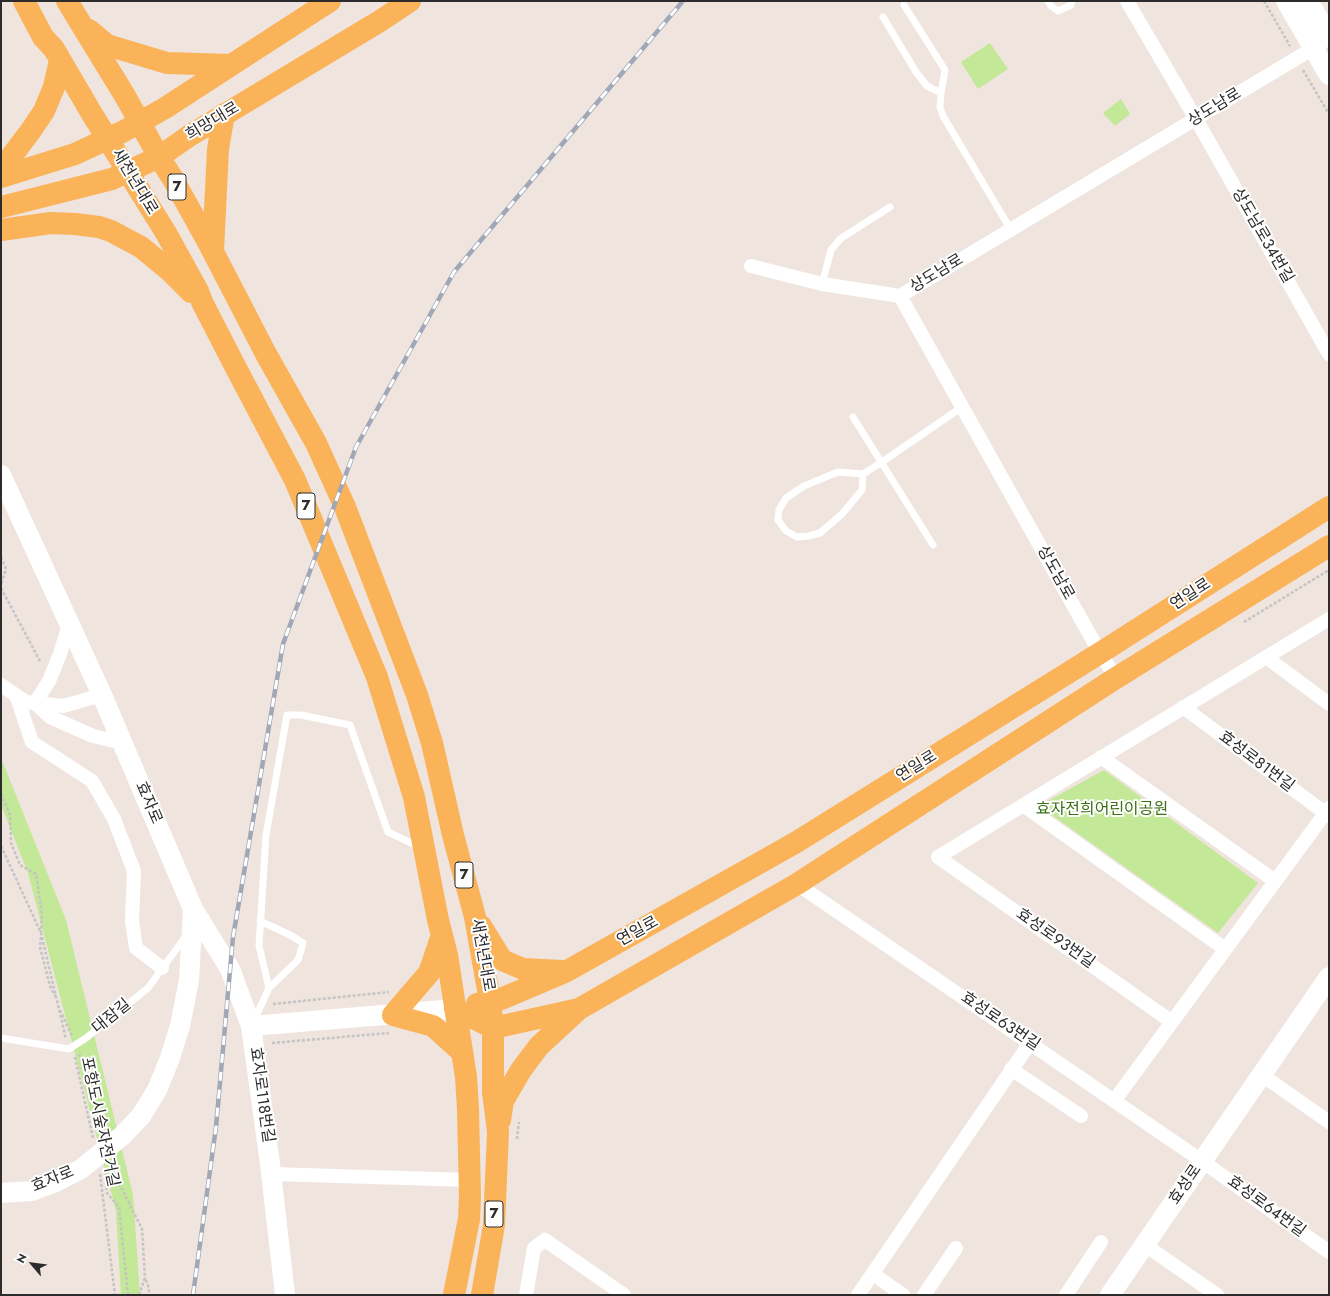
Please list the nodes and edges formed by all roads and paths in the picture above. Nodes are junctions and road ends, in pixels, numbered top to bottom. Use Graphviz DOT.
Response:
graph roads {
  1 [pos="24,1"];
  2 [pos="67,1"];
  3 [pos="330,1"];
  4 [pos="410,1"];
  5 [pos="1048,1"];
  6 [pos="1072,1"];
  7 [pos="1127,1"];
  8 [pos="1286,1"];
  9 [pos="1308,1"];
  10 [pos="904,4"];
  11 [pos="883,17"];
  12 [pos="81,23"];
  13 [pos="1324,41"];
  14 [pos="60,60"];
  15 [pos="231,65"];
  16 [pos="1329,75"];
  17 [pos="941,93"];
  18 [pos="224,114"];
  19 [pos="1196,119"];
  20 [pos="140,122"];
  21 [pos="104,141"];
  22 [pos="159,157"];
  23 [pos="1,172"];
  24 [pos="122,174"];
  25 [pos="1,207"];
  26 [pos="890,207"];
  27 [pos="47,211"];
  28 [pos="1,230"];
  29 [pos="1011,230"];
  30 [pos="1,234"];
  31 [pos="176,251"];
  32 [pos="213,252"];
  33 [pos="751,266"];
  34 [pos="822,284"];
  35 [pos="900,296"];
  36 [pos="202,302"];
  37 [pos="1329,354"];
  38 [pos="962,407"];
  39 [pos="853,417"];
  40 [pos="882,462"];
  41 [pos="863,474"];
  42 [pos="1,475"];
  43 [pos="1329,507"];
  44 [pos="933,545"];
  45 [pos="1329,546"];
  46 [pos="1,557"];
  47 [pos="1329,570"];
  48 [pos="1,584"];
  49 [pos="1,588"];
  50 [pos="1329,619"];
  51 [pos="69,624"];
  52 [pos="1238,625"];
  53 [pos="1100,653"];
  54 [pos="1266,657"];
  55 [pos="52,673"];
  56 [pos="1116,678"];
  57 [pos="1,685"];
  58 [pos="16,695"];
  59 [pos="102,695"];
  60 [pos="35,703"];
  61 [pos="1329,704"];
  62 [pos="1183,707"];
  63 [pos="123,743"];
  64 [pos="1101,758"];
  65 [pos="1,794"];
  66 [pos="1023,805"];
  67 [pos="1328,812"];
  68 [pos="1,846"];
  69 [pos="424,848"];
  70 [pos="1275,881"];
  71 [pos="798,884"];
  72 [pos="475,917"];
  73 [pos="193,918"];
  74 [pos="260,921"];
  75 [pos="41,933"];
  76 [pos="442,935"];
  77 [pos="1225,950"];
  78 [pos="162,968"];
  79 [pos="567,971"];
  80 [pos="1329,977"];
  81 [pos="269,988"];
  82 [pos="414,990"];
  83 [pos="490,1002"];
  84 [pos="58,1003"];
  85 [pos="261,1006"];
  86 [pos="454,1009"];
  87 [pos="579,1009"];
  88 [pos="1172,1022"];
  89 [pos="391,1024"];
  90 [pos="493,1028"];
  91 [pos="252,1035"];
  92 [pos="1,1038"];
  93 [pos="1030,1043"];
  94 [pos="75,1045"];
  95 [pos="69,1049"];
  96 [pos="462,1052"];
  97 [pos="1011,1069"];
  98 [pos="1262,1075"];
  99 [pos="1114,1101"];
  100 [pos="97,1110"];
  101 [pos="1081,1116"];
  102 [pos="520,1119"];
  103 [pos="1329,1122"];
  104 [pos="114,1137"];
  105 [pos="507,1137"];
  106 [pos="93,1139"];
  107 [pos="101,1140"];
  108 [pos="111,1160"];
  109 [pos="1202,1161"];
  110 [pos="90,1169"];
  111 [pos="104,1170"];
  112 [pos="271,1174"];
  113 [pos="470,1180"];
  114 [pos="1,1193"];
  115 [pos="1101,1242"];
  116 [pos="1144,1245"];
  117 [pos="956,1248"];
  118 [pos="1329,1252"];
  119 [pos="872,1274"];
  120 [pos="145,1278"];
  121 [pos="116,1295"];
  122 [pos="128,1295"];
  123 [pos="139,1295"];
  124 [pos="149,1295"];
  125 [pos="285,1295"];
  126 [pos="454,1295"];
  127 [pos="482,1295"];
  128 [pos="526,1295"];
  129 [pos="624,1295"];
  130 [pos="858,1295"];
  131 [pos="903,1295"];
  132 [pos="924,1295"];
  133 [pos="1066,1295"];
  134 [pos="1110,1295"];
  135 [pos="1217,1295"];
  1 -- 14 [label="main road, 새천년대로 / 7"];
  2 -- 12 [label="main road, 7"];
  3 -- 15 [label="main road"];
  4 -- 18 [label="main road, 희망대로"];
  5 -- 6 [label="lane"];
  7 -- 19 [label="street, 상도남로34번길"];
  8 -- 13 [label="street"];
  9 -- 13 [label="street"];
  10 -- 17 [label="lane"];
  11 -- 17 [label="lane"];
  12 -- 15 [label="main road"];
  12 -- 20 [label="main road, 7"];
  13 -- 16 [label="street"];
  13 -- 19 [label="street, 상도남로"];
  14 -- 21 [label="main road, 새천년대로 / 7"];
  14 -- 23 [label="main road"];
  15 -- 20 [label="main road"];
  17 -- 29 [label="lane"];
  18 -- 22 [label="main road, 희망대로"];
  18 -- 32 [label="main road"];
  19 -- 29 [label="street, 상도남로"];
  19 -- 37 [label="street, 상도남로34번길"];
  20 -- 21 [label="main road"];
  20 -- 22 [label="main road, 7"];
  21 -- 23 [label="main road"];
  21 -- 23 [label="main road"];
  21 -- 24 [label="main road, 새천년대로 / 7"];
  22 -- 24 [label="main road, 희망대로"];
  22 -- 32 [label="main road, 7"];
  24 -- 25 [label="main road, 희망대로"];
  24 -- 27 [label="main road"];
  24 -- 31 [label="main road, 새천년대로 / 7"];
  26 -- 34 [label="lane"];
  27 -- 30 [label="main road"];
  27 -- 31 [label="main road"];
  28 -- 36 [label="main road"];
  29 -- 35 [label="street, 상도남로"];
  31 -- 36 [label="main road, 새천년대로 / 7"];
  32 -- 72 [label="main road, 새천년대로 / 7"];
  33 -- 34 [label="street"];
  34 -- 35 [label="street"];
  35 -- 38 [label="street, 상도남로"];
  36 -- 69 [label="main road, 새천년대로 / 7"];
  38 -- 40 [label="lane"];
  38 -- 53 [label="street, 상도남로"];
  39 -- 40 [label="lane"];
  40 -- 41 [label="lane"];
  40 -- 44 [label="lane"];
  41 -- 41 [label="lane"];
  42 -- 51 [label="street, 효자로"];
  43 -- 53 [label="main road, 연일로"];
  45 -- 56 [label="main road, 연일로"];
  46 -- 48 [label="path"];
  47 -- 52 [label="path"];
  49 -- 55 [label="path"];
  50 -- 54 [label="street"];
  51 -- 55 [label="street"];
  51 -- 59 [label="street, 효자로"];
  53 -- 56 [label="street, 상도남로"];
  53 -- 79 [label="main road, 연일로"];
  54 -- 61 [label="street"];
  54 -- 62 [label="street"];
  55 -- 60 [label="street"];
  56 -- 71 [label="main road, 연일로"];
  57 -- 58 [label="street"];
  58 -- 60 [label="street"];
  58 -- 78 [label="street"];
  59 -- 60 [label="street"];
  59 -- 63 [label="street, 효자로"];
  60 -- 63 [label="street"];
  62 -- 64 [label="street"];
  62 -- 67 [label="street, 효성로81번길"];
  63 -- 73 [label="street, 효자로"];
  64 -- 66 [label="street"];
  64 -- 70 [label="street"];
  65 -- 75 [label="path"];
  66 -- 77 [label="street"];
  66 -- 88 [label="street, 효성로93번길"];
  67 -- 70 [label="street"];
  68 -- 75 [label="path, 포항도시숲자전거길"];
  69 -- 74 [label="lane"];
  69 -- 76 [label="main road, 7"];
  70 -- 77 [label="street"];
  71 -- 87 [label="main road, 연일로"];
  71 -- 93 [label="street, 효성로63번길"];
  72 -- 79 [label="main road"];
  72 -- 83 [label="main road, 새천년대로 / 7"];
  73 -- 78 [label="lane, 대잠길"];
  73 -- 91 [label="street, 효자로118번길"];
  73 -- 104 [label="street, 효자로"];
  74 -- 81 [label="lane"];
  74 -- 81 [label="lane"];
  75 -- 84 [label="path, 포항도시숲자전거길"];
  76 -- 82 [label="main road"];
  76 -- 86 [label="main road, 7"];
  77 -- 88 [label="street"];
  78 -- 94 [label="lane, 대잠길"];
  79 -- 83 [label="main road, 연일로"];
  80 -- 98 [label="street, 효성로"];
  81 -- 85 [label="lane"];
  82 -- 85 [label="path"];
  82 -- 89 [label="main road"];
  83 -- 86 [label="main road, 연일로"];
  83 -- 90 [label="main road, 새천년대로 / 7"];
  84 -- 94 [label="path"];
  84 -- 95 [label="path, 포항도시숲자전거길"];
  85 -- 91 [label="lane"];
  86 -- 89 [label="street"];
  86 -- 90 [label="main road"];
  86 -- 96 [label="main road, 7"];
  87 -- 90 [label="main road, 연일로"];
  87 -- 105 [label="main road"];
  88 -- 99 [label="street"];
  89 -- 91 [label="street"];
  89 -- 91 [label="path"];
  89 -- 96 [label="main road"];
  90 -- 105 [label="main road, 새천년대로 / 7"];
  91 -- 112 [label="street, 효자로118번길"];
  92 -- 95 [label="lane"];
  93 -- 97 [label="street"];
  93 -- 99 [label="street, 효성로63번길"];
  94 -- 95 [label="lane, 대잠길"];
  94 -- 100 [label="path"];
  95 -- 106 [label="path, 포항도시숲자전거길"];
  96 -- 113 [label="main road, 7"];
  97 -- 101 [label="street"];
  97 -- 119 [label="street"];
  98 -- 103 [label="street"];
  98 -- 109 [label="street, 효성로"];
  99 -- 109 [label="street, 효성로63번길"];
  100 -- 104 [label="path"];
  100 -- 107 [label="path"];
  102 -- 105 [label="path"];
  104 -- 110 [label="street, 효자로"];
  105 -- 127 [label="main road, 새천년대로 / 7"];
  108 -- 120 [label="path"];
  109 -- 116 [label="street, 효성로"];
  109 -- 118 [label="street, 효성로64번길"];
  110 -- 114 [label="street, 효자로"];
  110 -- 121 [label="path, 포항도시숲자전거길"];
  111 -- 122 [label="path"];
  112 -- 113 [label="street"];
  112 -- 125 [label="street, 효자로118번길"];
  113 -- 126 [label="main road, 7"];
  115 -- 133 [label="street"];
  116 -- 134 [label="street, 효성로"];
  116 -- 135 [label="street"];
  117 -- 132 [label="street"];
  119 -- 130 [label="street"];
  119 -- 131 [label="street"];
  120 -- 123 [label="path"];
  120 -- 124 [label="path"];
  128 -- 129 [label="street"];
}
